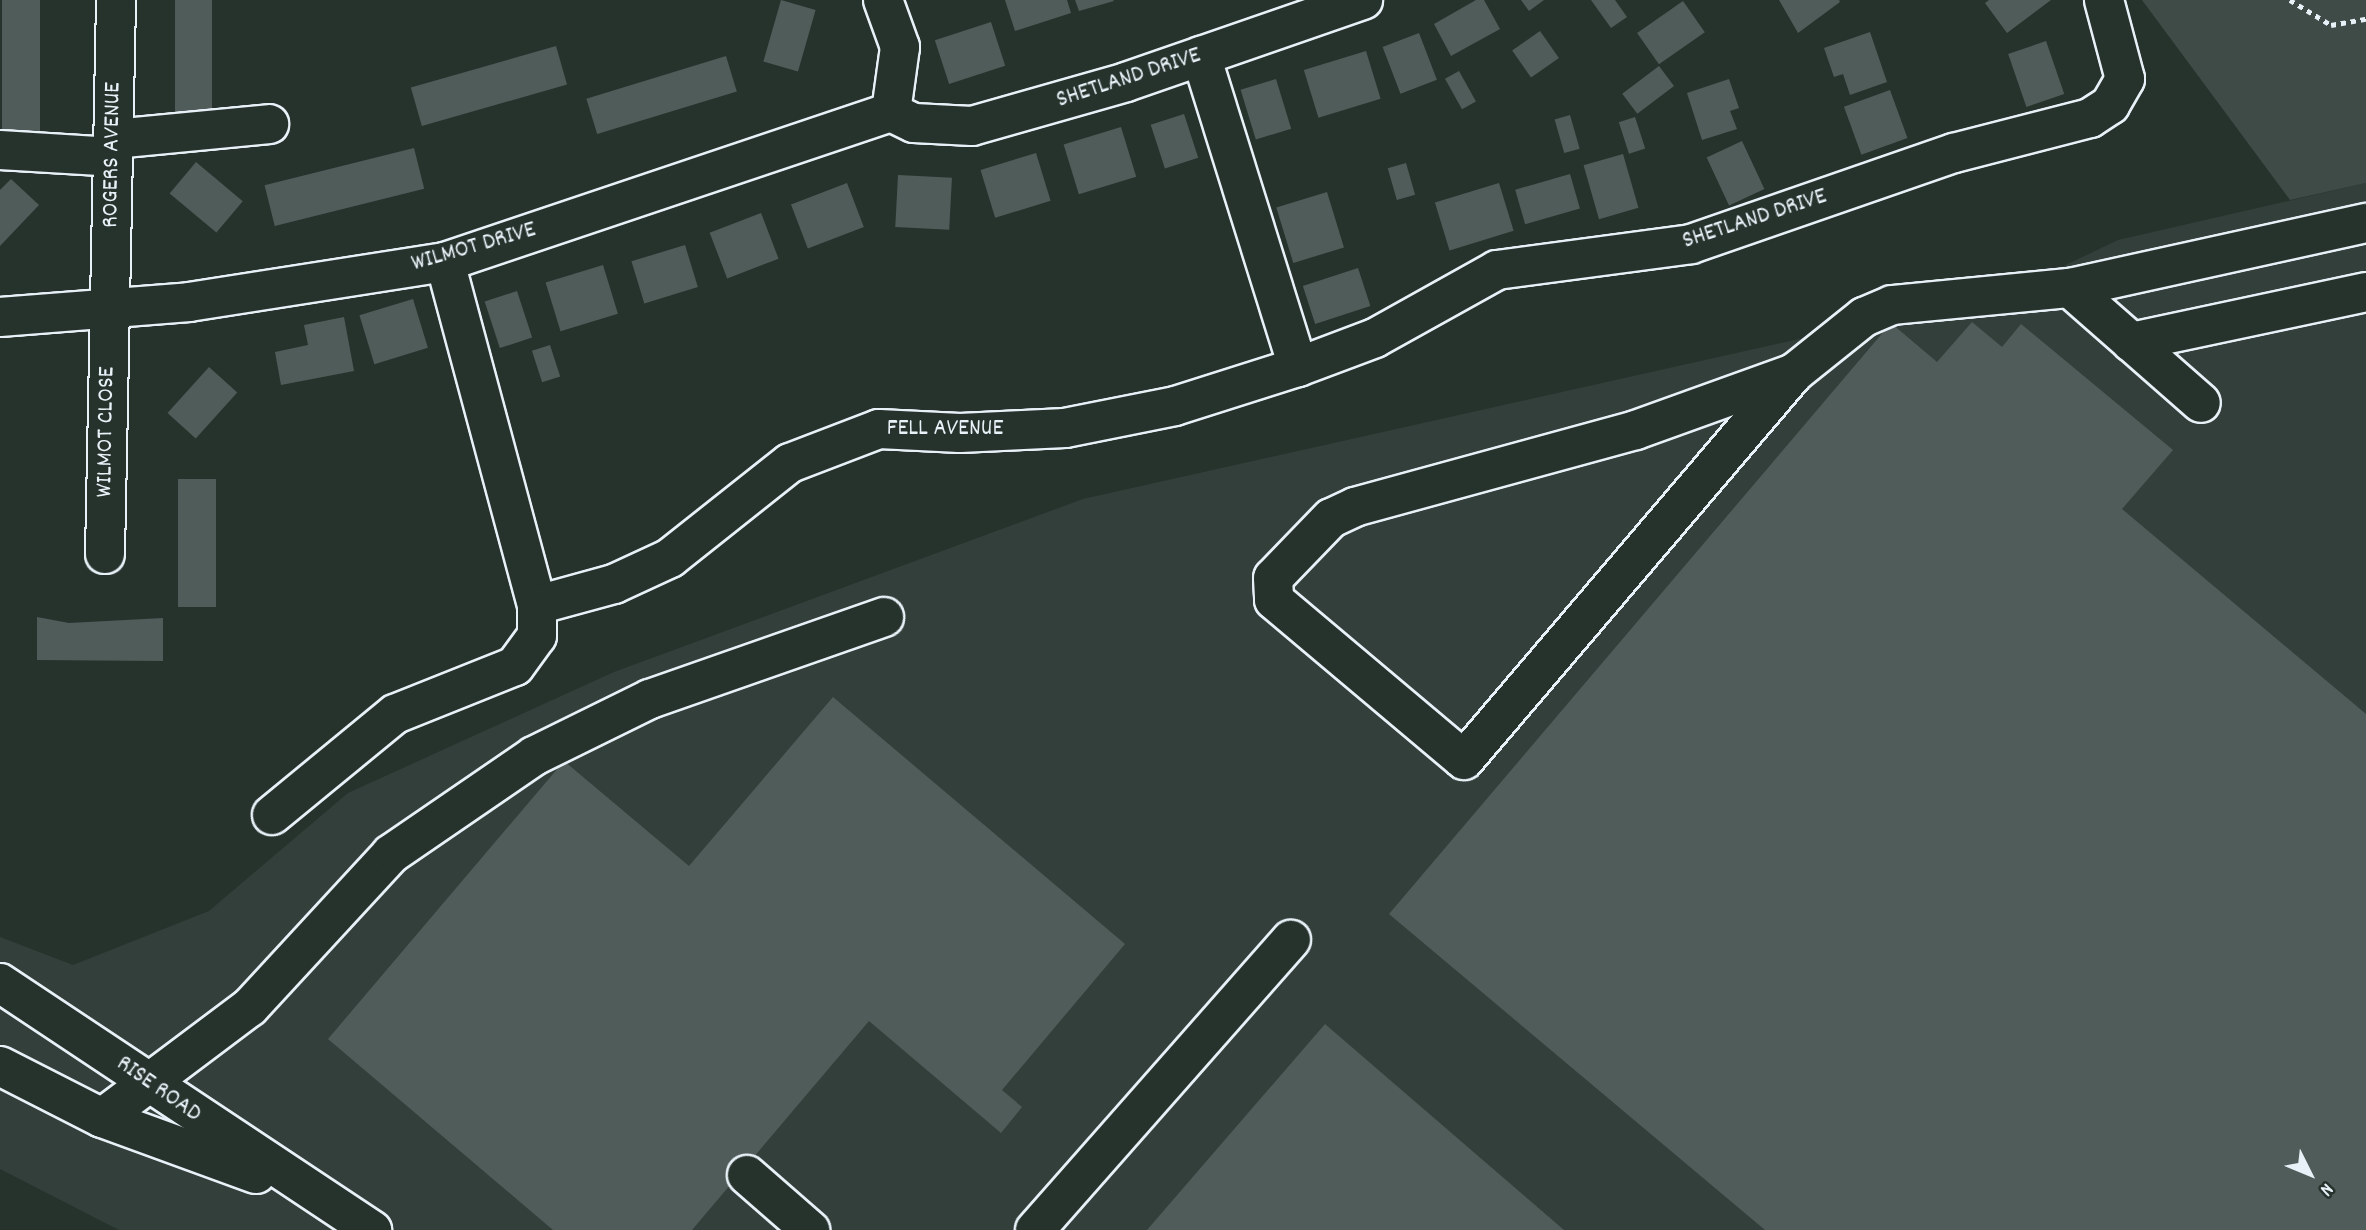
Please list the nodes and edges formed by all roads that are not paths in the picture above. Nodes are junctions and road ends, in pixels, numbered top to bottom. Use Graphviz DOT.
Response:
graph roads {
  1 [pos="116,0"];
  2 [pos="883,0"];
  3 [pos="1363,0"];
  4 [pos="2104,0"];
  5 [pos="1201,57"];
  6 [pos="891,112"];
  7 [pos="269,124"];
  8 [pos="114,148"];
  9 [pos="0,150"];
  10 [pos="2366,223"];
  11 [pos="445,262"];
  12 [pos="2070,288"];
  13 [pos="2366,292"];
  14 [pos="108,310"];
  15 [pos="0,317"];
  16 [pos="2131,342"];
  17 [pos="1298,367"];
  18 [pos="1794,373"];
  19 [pos="2201,403"];
  20 [pos="105,554"];
  21 [pos="537,605"];
  22 [pos="884,617"];
  23 [pos="272,815"];
  24 [pos="1291,940"];
  25 [pos="0,983"];
  26 [pos="0,1066"];
  27 [pos="150,1086"];
  28 [pos="102,1118"];
  29 [pos="747,1175"];
  30 [pos="317,1196"];
  31 [pos="372,1230"];
  32 [pos="810,1230"];
  33 [pos="1035,1230"];
  1 -- 8 [label="street, ROGERS AVENUE"];
  2 -- 6 [label="street"];
  3 -- 5 [label="street, SHETLAND DRIVE"];
  4 -- 17 [label="street, SHETLAND DRIVE"];
  5 -- 6 [label="street, SHETLAND DRIVE"];
  5 -- 17 [label="street"];
  6 -- 11 [label="street, WILMOT DRIVE"];
  7 -- 8 [label="street"];
  8 -- 9 [label="street"];
  8 -- 14 [label="street, ROGERS AVENUE"];
  10 -- 12 [label="street"];
  11 -- 14 [label="street, WILMOT DRIVE"];
  11 -- 21 [label="street"];
  12 -- 16 [label="street"];
  12 -- 18 [label="street"];
  13 -- 16 [label="street"];
  14 -- 15 [label="street, WILMOT DRIVE"];
  14 -- 20 [label="street, WILMOT CLOSE"];
  16 -- 19 [label="street"];
  17 -- 21 [label="street, FELL AVENUE"];
  18 -- 18 [label="street"];
  21 -- 23 [label="street"];
  22 -- 27 [label="street"];
  24 -- 33 [label="street"];
  25 -- 27 [label="street, RISE ROAD"];
  26 -- 28 [label="street, RISE ROAD"];
  27 -- 28 [label="street"];
  27 -- 30 [label="street, RISE ROAD"];
  28 -- 30 [label="street, RISE ROAD"];
  29 -- 32 [label="street"];
  30 -- 31 [label="street, RISE ROAD"];
}
